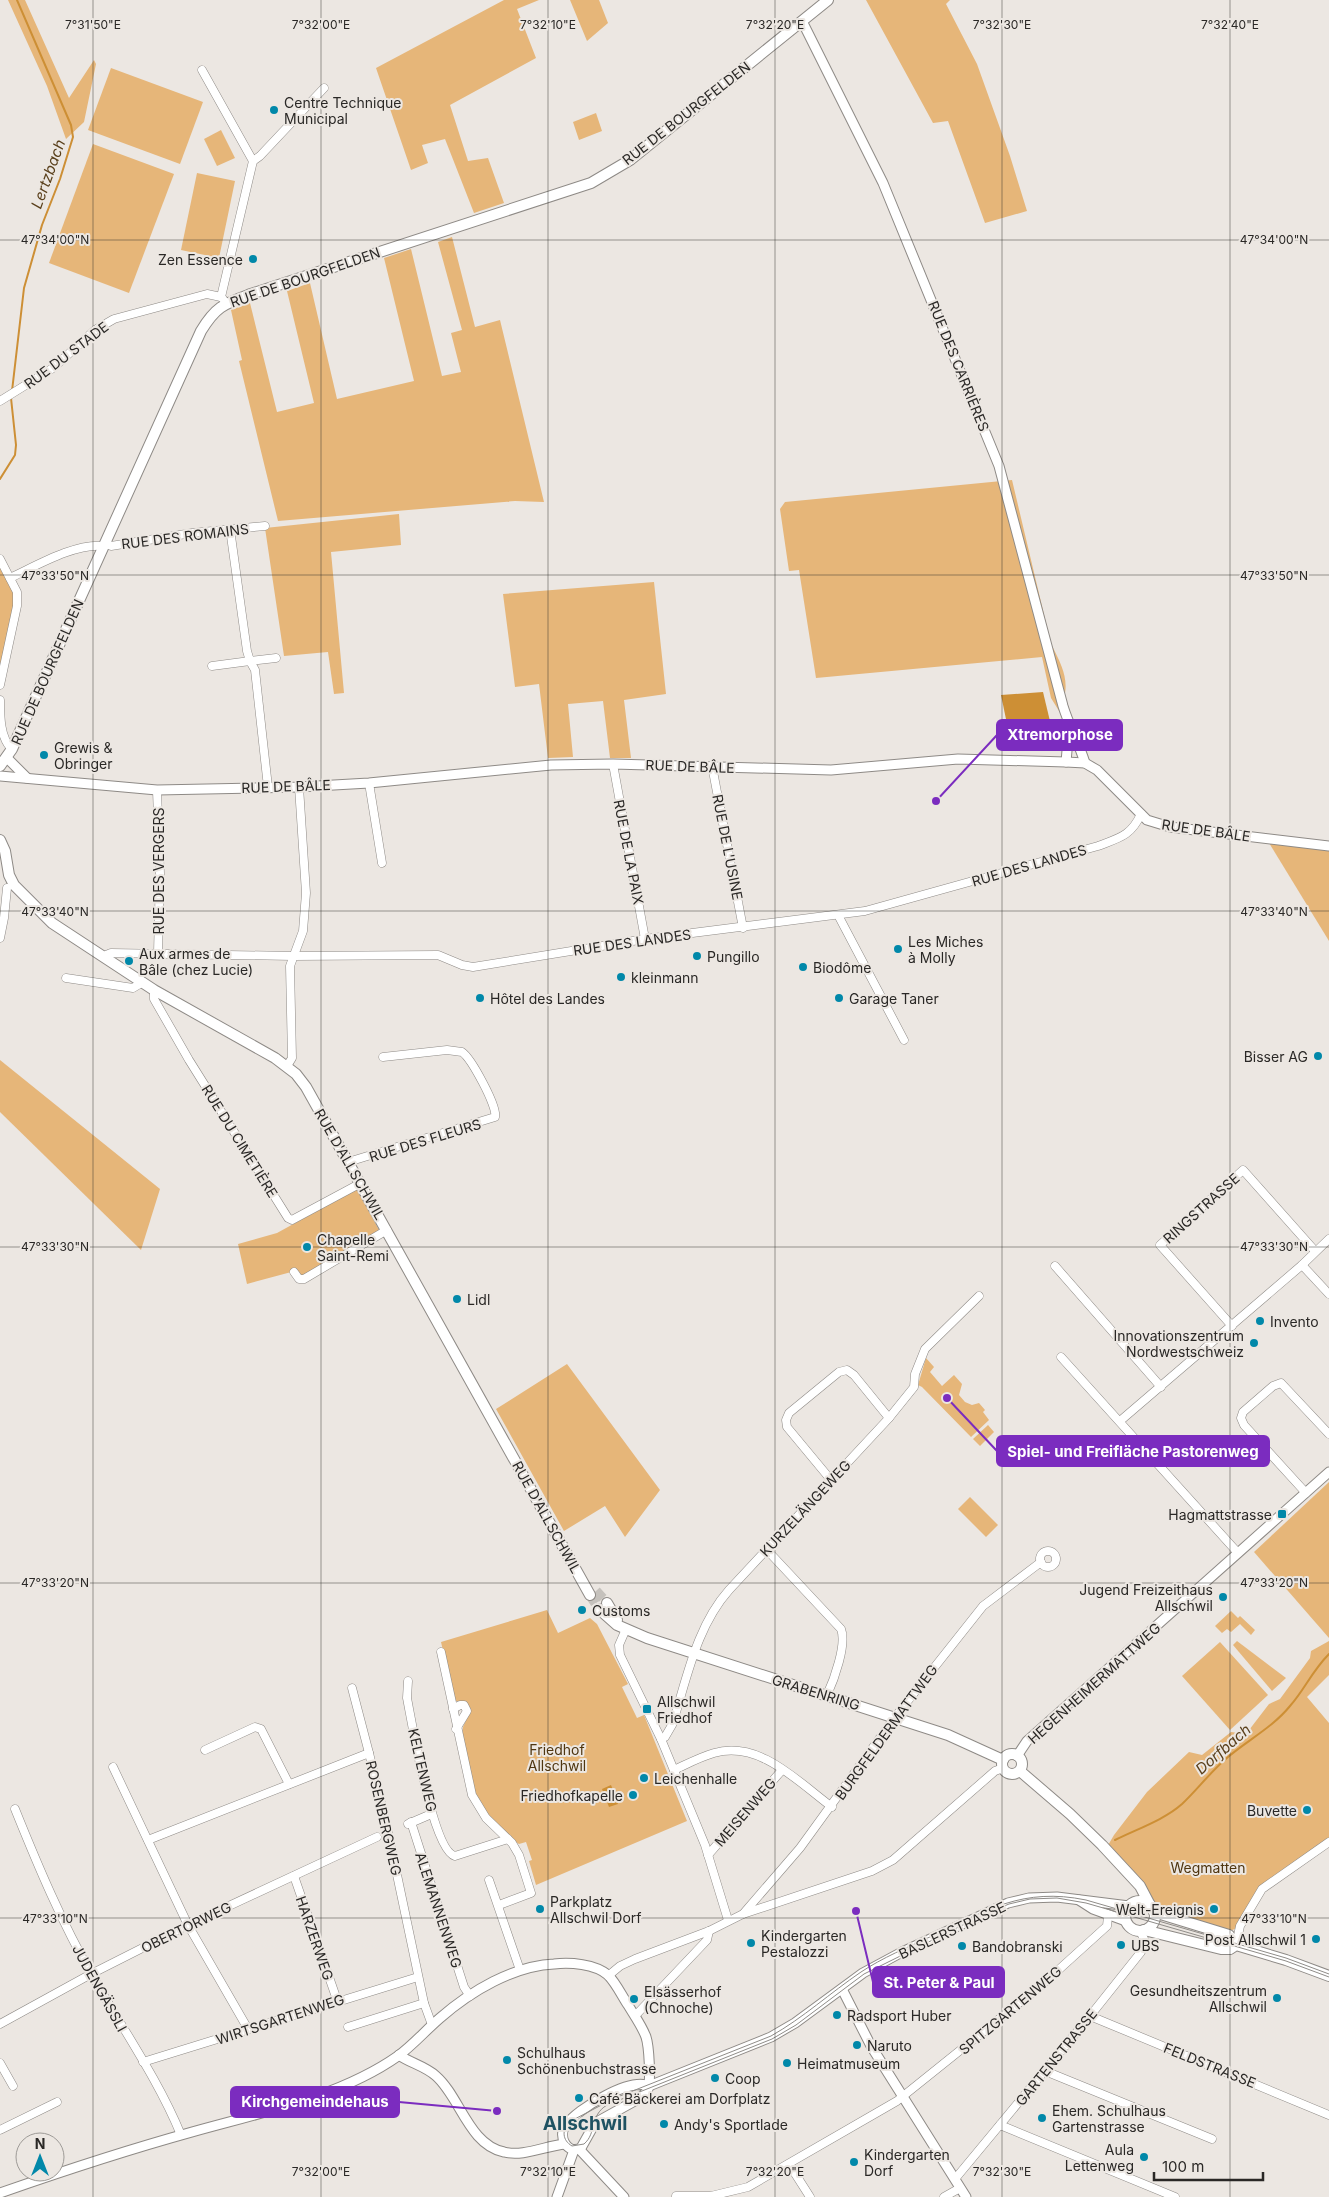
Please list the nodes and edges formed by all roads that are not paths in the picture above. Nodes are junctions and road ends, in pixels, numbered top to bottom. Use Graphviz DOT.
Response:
graph roads {
  1 [pos="828,0"];
  2 [pos="802,20"];
  3 [pos="202,70"];
  4 [pos="324,88"];
  5 [pos="253,161"];
  6 [pos="223,300"];
  7 [pos="1,400"];
  8 [pos="265,526"];
  9 [pos="230,529"];
  10 [pos="104,545"];
  11 [pos="0,559"];
  12 [pos="10,578"];
  13 [pos="276,658"];
  14 [pos="250,661"];
  15 [pos="212,666"];
  16 [pos="0,685"];
  17 [pos="0,700"];
  18 [pos="1069,728"];
  19 [pos="7,758"];
  20 [pos="1066,762"];
  21 [pos="1085,763"];
  22 [pos="613,764"];
  23 [pos="712,766"];
  24 [pos="0,776"];
  25 [pos="27,778"];
  26 [pos="370,783"];
  27 [pos="268,787"];
  28 [pos="299,787"];
  29 [pos="157,790"];
  30 [pos="1141,814"];
  31 [pos="0,840"];
  32 [pos="1329,846"];
  33 [pos="382,863"];
  34 [pos="7,887"];
  35 [pos="838,914"];
  36 [pos="743,928"];
  37 [pos="0,938"];
  38 [pos="645,939"];
  39 [pos="158,953"];
  40 [pos="104,956"];
  41 [pos="293,956"];
  42 [pos="66,978"];
  43 [pos="143,982"];
  44 [pos="154,990"];
  45 [pos="904,1040"];
  46 [pos="382,1057"];
  47 [pos="287,1066"];
  48 [pos="348,1162"];
  49 [pos="361,1183"];
  50 [pos="387,1230"];
  51 [pos="1329,1239"];
  52 [pos="1315,1251"];
  53 [pos="1302,1265"];
  54 [pos="1055,1266"];
  55 [pos="294,1272"];
  56 [pos="1329,1294"];
  57 [pos="979,1296"];
  58 [pos="1232,1326"];
  59 [pos="1061,1357"];
  60 [pos="1161,1387"];
  61 [pos="889,1418"];
  62 [pos="1120,1421"];
  63 [pos="1329,1434"];
  64 [pos="1329,1472"];
  65 [pos="831,1480"];
  66 [pos="1306,1493"];
  67 [pos="767,1550"];
  68 [pos="1238,1553"];
  69 [pos="1040,1562"];
  70 [pos="591,1591"];
  71 [pos="603,1606"];
  72 [pos="626,1630"];
  73 [pos="441,1652"];
  74 [pos="695,1654"];
  75 [pos="408,1681"];
  76 [pos="352,1688"];
  77 [pos="826,1695"];
  78 [pos="453,1708"];
  79 [pos="895,1717"];
  80 [pos="456,1729"];
  81 [pos="661,1739"];
  82 [pos="204,1750"];
  83 [pos="368,1753"];
  84 [pos="1017,1756"];
  85 [pos="1003,1764"];
  86 [pos="113,1767"];
  87 [pos="674,1770"];
  88 [pos="782,1770"];
  89 [pos="1020,1771"];
  90 [pos="289,1784"];
  91 [pos="832,1807"];
  92 [pos="15,1809"];
  93 [pos="429,1815"];
  94 [pos="377,1837"];
  95 [pos="508,1839"];
  96 [pos="148,1840"];
  97 [pos="1329,1842"];
  98 [pos="708,1855"];
  99 [pos="294,1876"];
  100 [pos="1131,1878"];
  101 [pos="490,1880"];
  102 [pos="1079,1900"];
  103 [pos="499,1905"];
  104 [pos="1130,1905"];
  105 [pos="1152,1908"];
  106 [pos="743,1914"];
  107 [pos="1108,1916"];
  108 [pos="728,1920"];
  109 [pos="1126,1921"];
  110 [pos="188,1925"];
  111 [pos="1142,1930"];
  112 [pos="709,1931"];
  113 [pos="1236,1946"];
  114 [pos="520,1970"];
  115 [pos="90,1974"];
  116 [pos="608,1976"];
  117 [pos="1329,1976"];
  118 [pos="418,1977"];
  119 [pos="842,1989"];
  120 [pos="470,1996"];
  121 [pos="337,2000"];
  122 [pos="424,2003"];
  123 [pos="635,2016"];
  124 [pos="1090,2016"];
  125 [pos="0,2024"];
  126 [pos="432,2025"];
  127 [pos="348,2027"];
  128 [pos="248,2030"];
  129 [pos="399,2055"];
  130 [pos="143,2062"];
  131 [pos="0,2063"];
  132 [pos="1045,2070"];
  133 [pos="14,2086"];
  134 [pos="648,2086"];
  135 [pos="903,2098"];
  136 [pos="57,2102"];
  137 [pos="1329,2115"];
  138 [pos="1000,2125"];
  139 [pos="0,2130"];
  140 [pos="180,2135"];
  141 [pos="1212,2139"];
  142 [pos="565,2144"];
  143 [pos="577,2150"];
  144 [pos="789,2164"];
  145 [pos="955,2179"];
  146 [pos="960,2188"];
  147 [pos="0,2193"];
  148 [pos="676,2196"];
  149 [pos="557,2197"];
  150 [pos="624,2197"];
  151 [pos="810,2197"];
  152 [pos="944,2197"];
  153 [pos="966,2197"];
  154 [pos="1175,2197"];
  1 -- 2 [label="main road, RUE DE BOURGFELDEN"];
  2 -- 6 [label="main road, RUE DE BOURGFELDEN"];
  2 -- 18 [label="street, RUE DES CARRIÈRES"];
  3 -- 5 [label="street"];
  4 -- 5 [label="street"];
  5 -- 6 [label="street"];
  6 -- 7 [label="street, RUE DU STADE"];
  6 -- 10 [label="main road, RUE DE BOURGFELDEN"];
  8 -- 9 [label="street, RUE DES ROMAINS"];
  9 -- 10 [label="street, RUE DES ROMAINS"];
  9 -- 14 [label="street"];
  10 -- 12 [label="street, RUE DES ROMAINS"];
  10 -- 19 [label="main road, RUE DE BOURGFELDEN"];
  11 -- 12 [label="street"];
  12 -- 16 [label="street"];
  13 -- 14 [label="street"];
  14 -- 15 [label="street"];
  14 -- 27 [label="street"];
  17 -- 19 [label="street"];
  18 -- 20 [label="street, RUE DES CARRIÈRES"];
  18 -- 21 [label="street, RUE DES CARRIÈRES"];
  19 -- 25 [label="street"];
  20 -- 21 [label="street, RUE DE BÂLE"];
  20 -- 23 [label="street, RUE DE BÂLE"];
  21 -- 30 [label="street, RUE DE BÂLE"];
  22 -- 23 [label="street, RUE DE BÂLE"];
  22 -- 26 [label="street, RUE DE BÂLE"];
  22 -- 38 [label="street, RUE DE LA PAIX"];
  23 -- 36 [label="street, RUE DE L'USINE"];
  24 -- 25 [label="street, RUE DE BÂLE"];
  25 -- 29 [label="street, RUE DE BÂLE"];
  26 -- 28 [label="street, RUE DE BÂLE"];
  26 -- 33 [label="street"];
  27 -- 28 [label="street, RUE DE BÂLE"];
  27 -- 29 [label="street, RUE DE BÂLE"];
  28 -- 41 [label="street"];
  29 -- 39 [label="street, RUE DES VERGERS"];
  30 -- 32 [label="street, RUE DE BÂLE"];
  30 -- 35 [label="street, RUE DES LANDES"];
  31 -- 34 [label="main road, RUE D'ALLSCHWIL"];
  34 -- 37 [label="street"];
  34 -- 40 [label="main road, RUE D'ALLSCHWIL"];
  35 -- 36 [label="street, RUE DES LANDES"];
  35 -- 45 [label="street"];
  36 -- 38 [label="street, RUE DES LANDES"];
  38 -- 41 [label="street, RUE DES LANDES"];
  39 -- 40 [label="street, RUE DES LANDES"];
  39 -- 41 [label="street, RUE DES LANDES"];
  40 -- 43 [label="main road, RUE D'ALLSCHWIL"];
  41 -- 47 [label="street"];
  42 -- 43 [label="street"];
  43 -- 44 [label="main road, RUE D'ALLSCHWIL"];
  44 -- 47 [label="main road, RUE D'ALLSCHWIL"];
  44 -- 49 [label="street, RUE DU CIMETIÈRE"];
  46 -- 48 [label="street, RUE DES FLEURS"];
  47 -- 48 [label="main road, RUE D'ALLSCHWIL"];
  48 -- 49 [label="main road, RUE D'ALLSCHWIL"];
  49 -- 50 [label="main road, RUE D'ALLSCHWIL"];
  50 -- 55 [label="street"];
  50 -- 70 [label="main road, RUE D'ALLSCHWIL"];
  51 -- 52 [label="street"];
  52 -- 53 [label="street"];
  52 -- 58 [label="street, RINGSTRASSE"];
  53 -- 56 [label="street"];
  53 -- 58 [label="street"];
  54 -- 60 [label="street"];
  57 -- 61 [label="street, KURZELÄNGEWEG"];
  58 -- 60 [label="street"];
  59 -- 62 [label="street"];
  60 -- 62 [label="street"];
  61 -- 65 [label="street, KURZELÄNGEWEG"];
  61 -- 65 [label="street"];
  62 -- 68 [label="street"];
  63 -- 66 [label="street"];
  64 -- 66 [label="street, HEGENHEIMERMATTWEG"];
  65 -- 67 [label="street, KURZELÄNGEWEG"];
  66 -- 68 [label="street, HEGENHEIMERMATTWEG"];
  67 -- 74 [label="street, KURZELÄNGEWEG"];
  67 -- 77 [label="street"];
  68 -- 84 [label="street, HEGENHEIMERMATTWEG"];
  69 -- 79 [label="street, BURGFELDERMATTWEG"];
  71 -- 72 [label="main road, GRABENRING"];
  72 -- 74 [label="main road, GRABENRING"];
  72 -- 81 [label="street"];
  73 -- 78 [label="street"];
  74 -- 77 [label="main road, GRABENRING"];
  74 -- 81 [label="street, KURZELÄNGEWEG"];
  75 -- 95 [label="street, KELTENWEG"];
  76 -- 83 [label="street"];
  77 -- 79 [label="main road, GRABENRING"];
  78 -- 80 [label="street"];
  78 -- 80 [label="street"];
  79 -- 85 [label="main road, GRABENRING"];
  79 -- 91 [label="street, BURGFELDERMATTWEG"];
  80 -- 95 [label="street"];
  81 -- 87 [label="street"];
  82 -- 90 [label="street"];
  83 -- 90 [label="street, ROSENBERGWEG"];
  83 -- 118 [label="street, ROSENBERGWEG"];
  84 -- 85 [label="main road"];
  84 -- 89 [label="main road"];
  85 -- 89 [label="main road"];
  85 -- 106 [label="street"];
  86 -- 96 [label="street"];
  87 -- 88 [label="street"];
  87 -- 98 [label="street"];
  88 -- 91 [label="street"];
  88 -- 98 [label="street, MEISENWEG"];
  89 -- 100 [label="main road"];
  90 -- 96 [label="street, ROSENBERGWEG"];
  91 -- 106 [label="street, BURGFELDERMATTWEG"];
  92 -- 115 [label="street, JUDENGÄSSLI"];
  93 -- 120 [label="street, ALEMANNENWEG"];
  94 -- 99 [label="street, OBERTORWEG"];
  95 -- 103 [label="street"];
  96 -- 110 [label="street"];
  97 -- 113 [label="street"];
  98 -- 108 [label="street"];
  99 -- 110 [label="street, OBERTORWEG"];
  99 -- 121 [label="street, HARZERWEG"];
  100 -- 104 [label="main road"];
  100 -- 105 [label="main road"];
  101 -- 103 [label="street"];
  102 -- 104 [label="street, BASLERSTRASSE"];
  102 -- 107 [label="street, BASLERSTRASSE"];
  102 -- 119 [label="street, BASLERSTRASSE"];
  103 -- 114 [label="street"];
  104 -- 105 [label="main road"];
  104 -- 109 [label="main road"];
  105 -- 111 [label="main road"];
  105 -- 113 [label="main road"];
  106 -- 108 [label="street"];
  107 -- 109 [label="street, BASLERSTRASSE"];
  107 -- 135 [label="street, SPITZGARTENWEG"];
  108 -- 112 [label="street"];
  109 -- 111 [label="main road"];
  110 -- 115 [label="street, OBERTORWEG"];
  110 -- 128 [label="street"];
  111 -- 113 [label="main road"];
  111 -- 124 [label="street, GARTENSTRASSE"];
  112 -- 116 [label="street"];
  112 -- 123 [label="street"];
  113 -- 117 [label="main road"];
  114 -- 116 [label="street"];
  114 -- 120 [label="street"];
  115 -- 125 [label="street, OBERTORWEG"];
  115 -- 130 [label="street, JUDENGÄSSLI"];
  116 -- 123 [label="street"];
  118 -- 121 [label="street, WIRTSGARTENWEG"];
  118 -- 122 [label="street, ROSENBERGWEG"];
  119 -- 134 [label="street, BASLERSTRASSE"];
  119 -- 135 [label="street"];
  120 -- 126 [label="street"];
  121 -- 128 [label="street, WIRTSGARTENWEG"];
  122 -- 126 [label="street, ROSENBERGWEG"];
  122 -- 127 [label="street"];
  123 -- 134 [label="street"];
  124 -- 132 [label="street, GARTENSTRASSE"];
  124 -- 137 [label="street, FELDSTRASSE"];
  126 -- 129 [label="street"];
  128 -- 130 [label="street, WIRTSGARTENWEG"];
  129 -- 140 [label="street"];
  129 -- 142 [label="street"];
  130 -- 140 [label="street, JUDENGÄSSLI"];
  131 -- 133 [label="street"];
  132 -- 138 [label="street, GARTENSTRASSE"];
  132 -- 141 [label="street"];
  134 -- 142 [label="street"];
  134 -- 143 [label="street"];
  135 -- 144 [label="street, SPITZGARTENWEG"];
  135 -- 145 [label="street"];
  136 -- 139 [label="street"];
  138 -- 145 [label="street, GARTENSTRASSE"];
  138 -- 154 [label="street"];
  140 -- 147 [label="street"];
  142 -- 143 [label="street"];
  143 -- 149 [label="street"];
  143 -- 150 [label="street"];
  144 -- 148 [label="street, SPITZGARTENWEG"];
  144 -- 151 [label="street"];
  145 -- 146 [label="street"];
  146 -- 152 [label="street"];
  146 -- 153 [label="street"];
}
